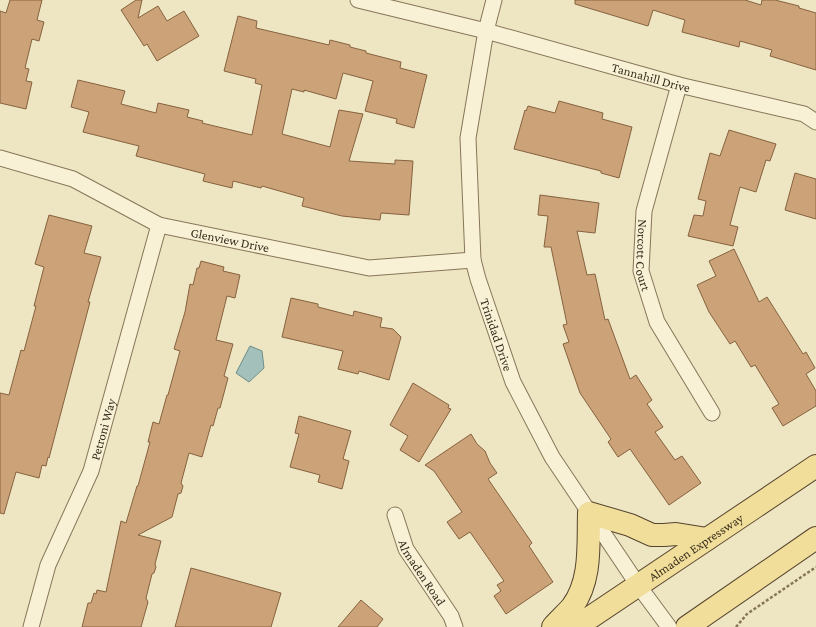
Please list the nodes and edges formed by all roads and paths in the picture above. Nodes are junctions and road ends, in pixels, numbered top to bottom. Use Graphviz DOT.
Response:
graph roads {
  1 [pos="358,0"];
  2 [pos="494,0"];
  3 [pos="486,31"];
  4 [pos="679,84"];
  5 [pos="816,122"];
  6 [pos="0,158"];
  7 [pos="159,225"];
  8 [pos="473,260"];
  9 [pos="712,413"];
  10 [pos="816,466"];
  11 [pos="589,513"];
  12 [pos="395,515"];
  13 [pos="816,538"];
  14 [pos="707,539"];
  15 [pos="816,567"];
  16 [pos="638,585"];
  17 [pos="31,627"];
  18 [pos="455,627"];
  19 [pos="553,627"];
  20 [pos="576,627"];
  21 [pos="669,627"];
  22 [pos="687,627"];
  23 [pos="736,627"];
  1 -- 3 [label="street, Tannahill Drive"];
  2 -- 3 [label="street, Trinidad Drive"];
  3 -- 4 [label="street, Tannahill Drive"];
  3 -- 8 [label="street, Trinidad Drive"];
  4 -- 5 [label="street, Tannahill Drive"];
  4 -- 9 [label="street, Norcott Court"];
  6 -- 7 [label="street, Glenview Drive"];
  7 -- 8 [label="street, Glenview Drive"];
  7 -- 17 [label="street, Petroni Way"];
  8 -- 11 [label="street, Trinidad Drive"];
  10 -- 14 [label="main road, Almaden Expressway"];
  11 -- 14 [label="main road"];
  11 -- 16 [label="street, Trinidad Drive"];
  11 -- 19 [label="main road"];
  12 -- 18 [label="street, Almaden Road"];
  13 -- 22 [label="main road"];
  14 -- 16 [label="main road, Almaden Expressway"];
  15 -- 23 [label="path"];
  16 -- 20 [label="main road, Almaden Expressway"];
  16 -- 21 [label="street, Trinidad Drive"];
}
